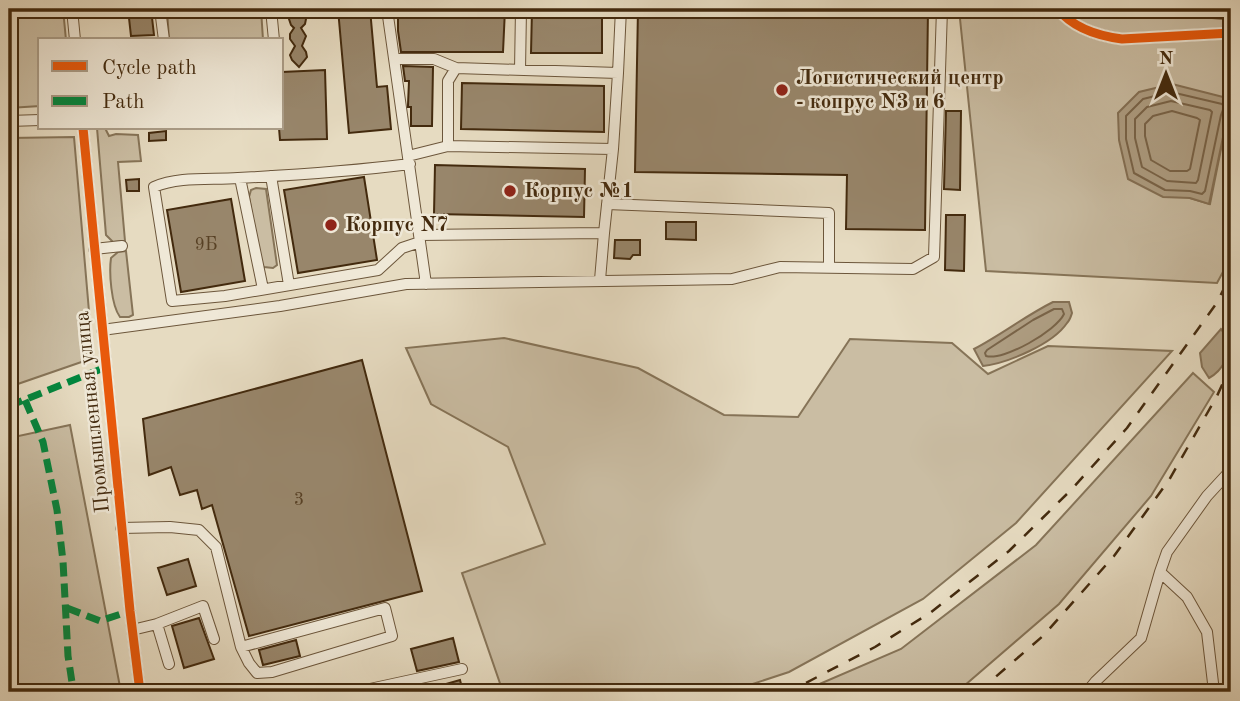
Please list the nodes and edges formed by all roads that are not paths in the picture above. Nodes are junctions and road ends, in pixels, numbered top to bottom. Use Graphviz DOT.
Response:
graph roads {
  1 [pos="72,9"];
  2 [pos="160,9"];
  3 [pos="271,9"];
  4 [pos="387,9"];
  5 [pos="521,9"];
  6 [pos="621,9"];
  7 [pos="942,9"];
  8 [pos="1058,9"];
  9 [pos="1231,33"];
  10 [pos="75,38"];
  11 [pos="164,38"];
  12 [pos="274,38"];
  13 [pos="394,59"];
  14 [pos="456,68"];
  15 [pos="520,70"];
  16 [pos="618,73"];
  17 [pos="38,120"];
  18 [pos="9,121"];
  19 [pos="83,130"];
  20 [pos="449,146"];
  21 [pos="613,149"];
  22 [pos="409,160"];
  23 [pos="271,176"];
  24 [pos="240,178"];
  25 [pos="607,204"];
  26 [pos="604,233"];
  27 [pos="420,238"];
  28 [pos="122,246"];
  29 [pos="94,249"];
  30 [pos="829,268"];
  31 [pos="600,280"];
  32 [pos="426,284"];
  33 [pos="289,285"];
  34 [pos="263,289"];
  35 [pos="102,330"];
  36 [pos="1231,470"];
  37 [pos="121,528"];
  38 [pos="1160,572"];
  39 [pos="157,624"];
  40 [pos="132,630"];
  41 [pos="214,639"];
  42 [pos="241,647"];
  43 [pos="169,664"];
  44 [pos="462,669"];
  45 [pos="140,692"];
  46 [pos="356,692"];
  47 [pos="1087,692"];
  48 [pos="1213,692"];
  1 -- 10 [label="street"];
  2 -- 11 [label="street"];
  3 -- 12 [label="street"];
  4 -- 13 [label="street"];
  5 -- 15 [label="street"];
  6 -- 16 [label="street"];
  7 -- 30 [label="street"];
  8 -- 9 [label="street"];
  13 -- 14 [label="street"];
  13 -- 22 [label="street"];
  14 -- 15 [label="street"];
  14 -- 20 [label="street"];
  15 -- 16 [label="street"];
  16 -- 21 [label="street"];
  17 -- 18 [label="street"];
  19 -- 29 [label="street, Промышленная улица"];
  20 -- 21 [label="street"];
  20 -- 22 [label="street"];
  21 -- 25 [label="street"];
  22 -- 23 [label="street"];
  22 -- 27 [label="street"];
  23 -- 24 [label="street"];
  23 -- 33 [label="street"];
  24 -- 34 [label="street"];
  24 -- 34 [label="street"];
  25 -- 26 [label="street"];
  25 -- 30 [label="street"];
  26 -- 27 [label="street"];
  26 -- 31 [label="street"];
  27 -- 32 [label="street"];
  27 -- 33 [label="street"];
  28 -- 29 [label="street"];
  29 -- 35 [label="street, Промышленная улица"];
  30 -- 31 [label="street"];
  31 -- 32 [label="street"];
  32 -- 35 [label="street"];
  33 -- 34 [label="street"];
  35 -- 37 [label="street, Промышленная улица"];
  36 -- 38 [label="street"];
  37 -- 40 [label="street, Промышленная улица"];
  37 -- 42 [label="street"];
  38 -- 47 [label="street"];
  38 -- 48 [label="street"];
  39 -- 40 [label="street"];
  39 -- 41 [label="street"];
  39 -- 43 [label="street"];
  40 -- 45 [label="street, Промышленная улица"];
  42 -- 42 [label="street"];
  44 -- 46 [label="street"];
}
